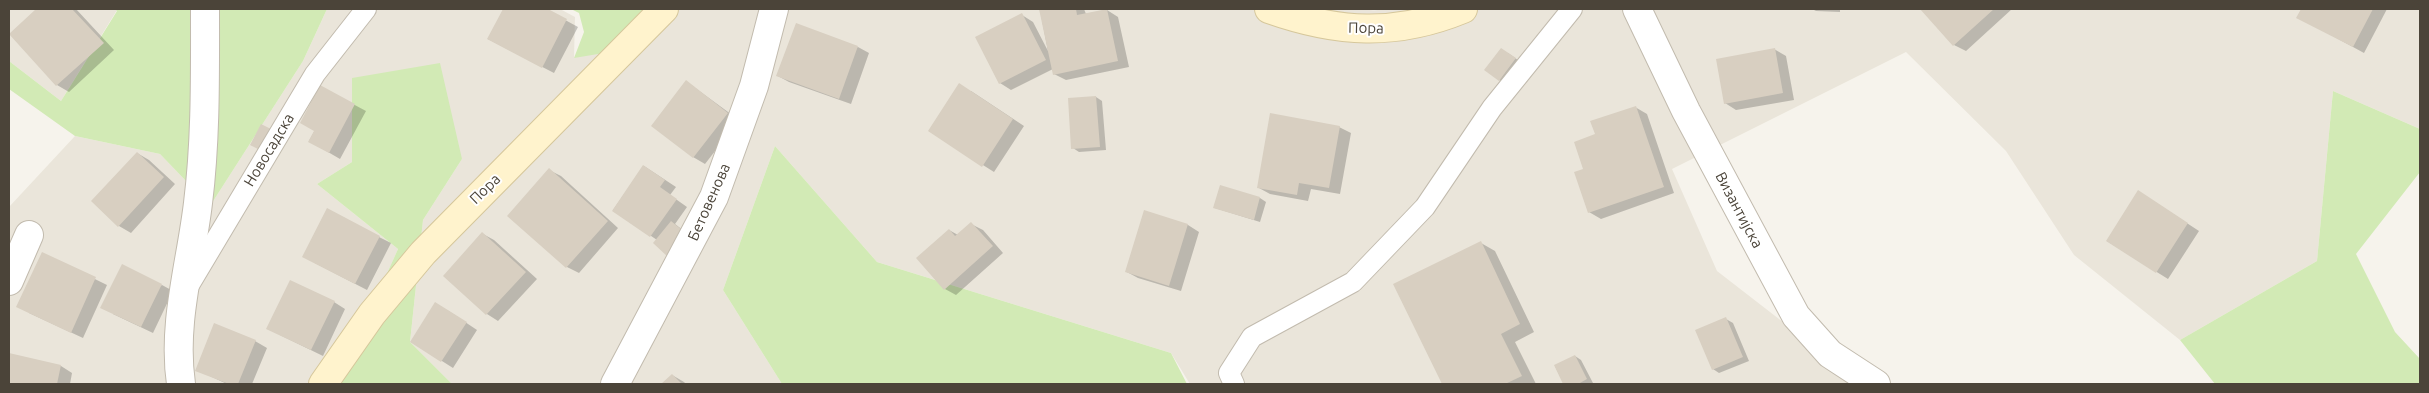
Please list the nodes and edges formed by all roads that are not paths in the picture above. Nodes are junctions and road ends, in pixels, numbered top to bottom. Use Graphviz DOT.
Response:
graph roads {
  1 [pos="206,9"];
  2 [pos="366,9"];
  3 [pos="664,9"];
  4 [pos="774,9"];
  5 [pos="1269,9"];
  6 [pos="1463,9"];
  7 [pos="1572,9"];
  8 [pos="1637,9"];
  9 [pos="29,235"];
  10 [pos="9,281"];
  11 [pos="182,298"];
  12 [pos="180,384"];
  13 [pos="323,384"];
  14 [pos="615,384"];
  15 [pos="1234,384"];
  16 [pos="1876,384"];
  1 -- 11 [label="street, Новосадска"];
  2 -- 11 [label="lane, Новосадска"];
  3 -- 13 [label="street, Пора"];
  4 -- 14 [label="street, Бетовенова"];
  5 -- 6 [label="street, Пора"];
  7 -- 15 [label="lane"];
  8 -- 16 [label="street, Византијска"];
  9 -- 10 [label="street"];
  11 -- 12 [label="street, Новосадска"];
}
